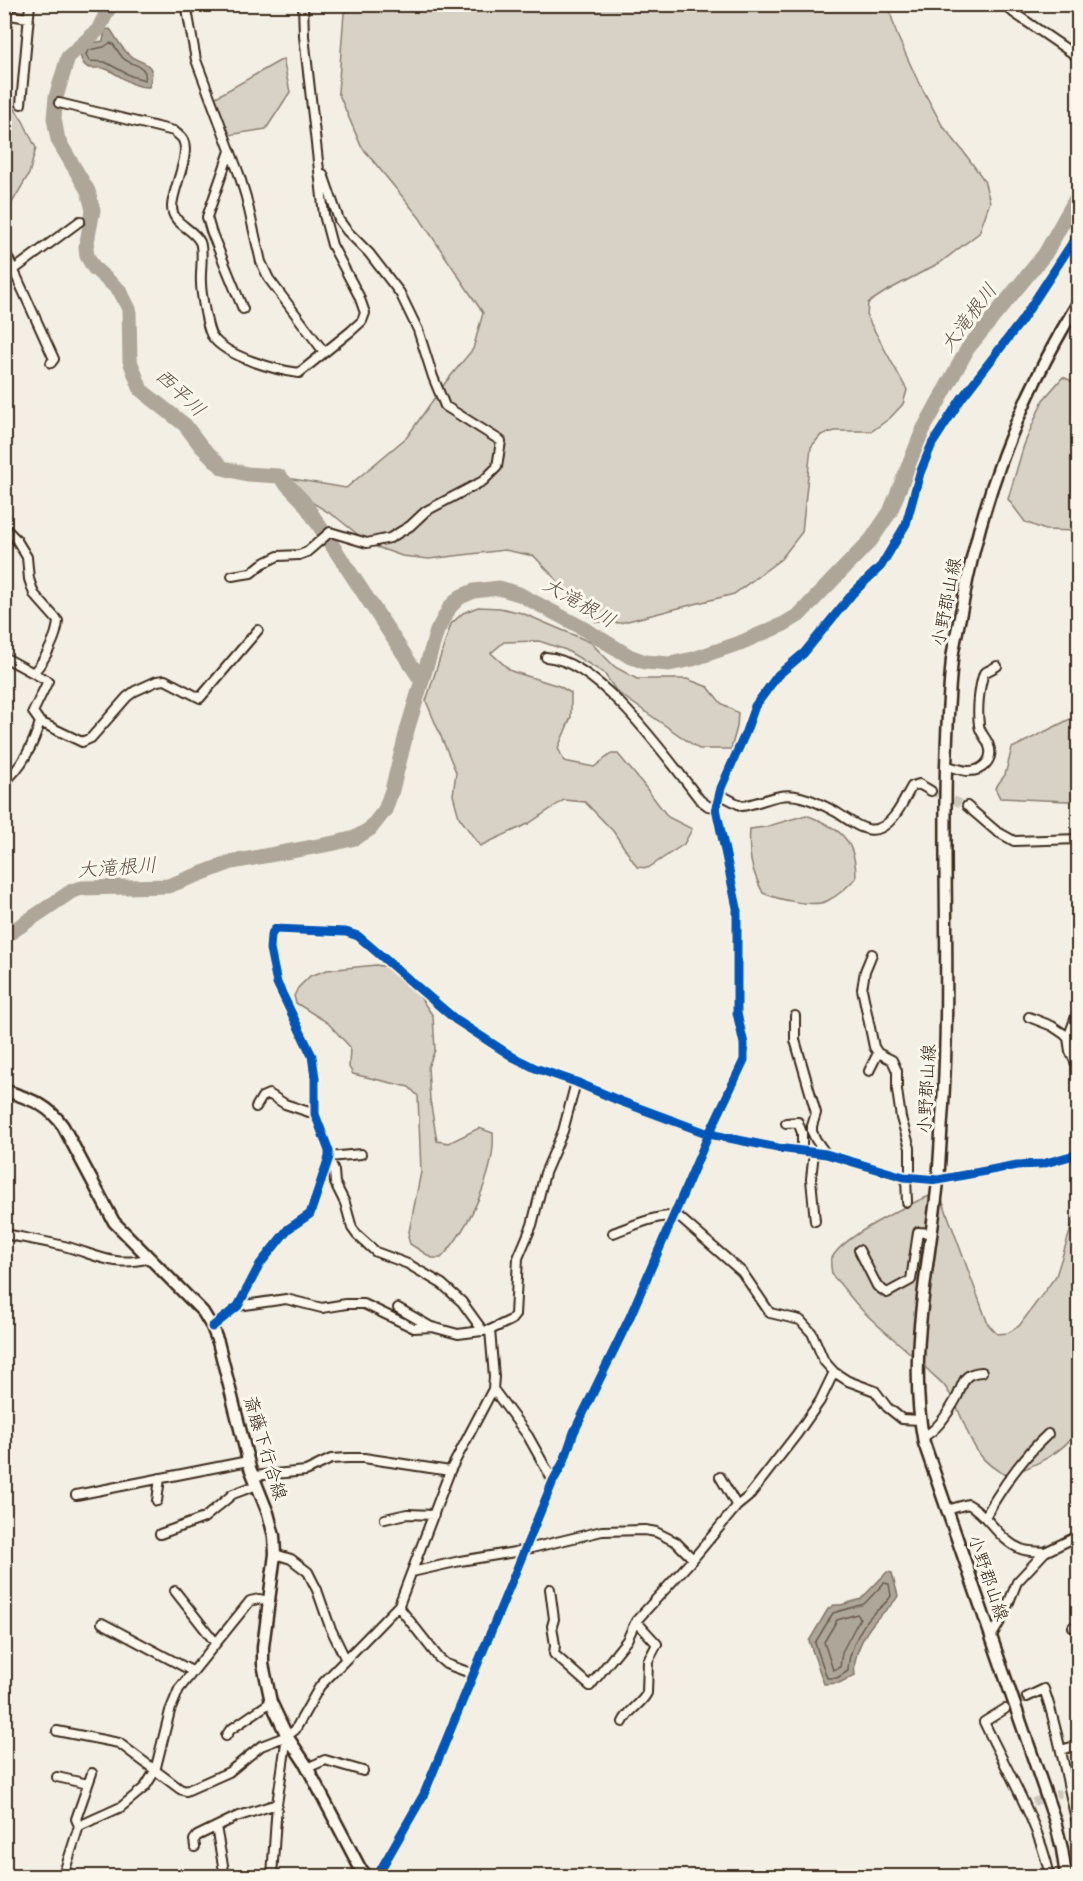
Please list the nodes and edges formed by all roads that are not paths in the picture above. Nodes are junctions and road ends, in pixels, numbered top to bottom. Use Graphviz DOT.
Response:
graph roads {
  1 [pos="30,4"];
  2 [pos="186,4"];
  3 [pos="303,4"];
  4 [pos="1004,4"];
  5 [pos="4,14"];
  6 [pos="28,18"];
  7 [pos="1078,57"];
  8 [pos="59,103"];
  9 [pos="21,104"];
  10 [pos="230,151"];
  11 [pos="319,165"];
  12 [pos="80,221"];
  13 [pos="1078,234"];
  14 [pos="4,249"];
  15 [pos="15,269"];
  16 [pos="1078,303"];
  17 [pos="243,309"];
  18 [pos="324,352"];
  19 [pos="51,363"];
  20 [pos="4,527"];
  21 [pos="232,576"];
  22 [pos="258,630"];
  23 [pos="4,657"];
  24 [pos="546,657"];
  25 [pos="997,666"];
  26 [pos="34,672"];
  27 [pos="40,722"];
  28 [pos="946,766"];
  29 [pos="4,782"];
  30 [pos="932,791"];
  31 [pos="719,794"];
  32 [pos="967,806"];
  33 [pos="716,808"];
  34 [pos="1078,839"];
  35 [pos="872,954"];
  36 [pos="1078,1011"];
  37 [pos="795,1016"];
  38 [pos="1029,1017"];
  39 [pos="1068,1038"];
  40 [pos="878,1053"];
  41 [pos="1078,1068"];
  42 [pos="869,1071"];
  43 [pos="576,1082"];
  44 [pos="4,1090"];
  45 [pos="256,1107"];
  46 [pos="315,1114"];
  47 [pos="786,1124"];
  48 [pos="709,1134"];
  49 [pos="802,1151"];
  50 [pos="814,1152"];
  51 [pos="361,1154"];
  52 [pos="826,1154"];
  53 [pos="1078,1154"];
  54 [pos="329,1157"];
  55 [pos="908,1177"];
  56 [pos="938,1180"];
  57 [pos="907,1202"];
  58 [pos="672,1215"];
  59 [pos="815,1221"];
  60 [pos="614,1233"];
  61 [pos="931,1233"];
  62 [pos="4,1234"];
  63 [pos="859,1250"];
  64 [pos="150,1258"];
  65 [pos="238,1306"];
  66 [pos="398,1308"];
  67 [pos="212,1327"];
  68 [pos="432,1328"];
  69 [pos="486,1331"];
  70 [pos="834,1372"];
  71 [pos="982,1372"];
  72 [pos="493,1389"];
  73 [pos="920,1420"];
  74 [pos="1048,1434"];
  75 [pos="923,1437"];
  76 [pos="248,1461"];
  77 [pos="450,1471"];
  78 [pos="720,1477"];
  79 [pos="160,1478"];
  80 [pos="255,1480"];
  81 [pos="553,1481"];
  82 [pos="76,1495"];
  83 [pos="157,1501"];
  84 [pos="737,1506"];
  85 [pos="947,1510"];
  86 [pos="434,1515"];
  87 [pos="986,1517"];
  88 [pos="385,1519"];
  89 [pos="160,1534"];
  90 [pos="1078,1536"];
  91 [pos="525,1548"];
  92 [pos="1045,1552"];
  93 [pos="275,1554"];
  94 [pos="693,1559"];
  95 [pos="412,1572"];
  96 [pos="550,1588"];
  97 [pos="175,1591"];
  98 [pos="268,1601"];
  99 [pos="398,1606"];
  100 [pos="636,1621"];
  101 [pos="102,1623"];
  102 [pos="991,1637"];
  103 [pos="215,1642"];
  104 [pos="345,1658"];
  105 [pos="192,1671"];
  106 [pos="473,1674"];
  107 [pos="1027,1697"];
  108 [pos="271,1702"];
  109 [pos="1005,1708"];
  110 [pos="623,1722"];
  111 [pos="57,1731"];
  112 [pos="226,1736"];
  113 [pos="287,1736"];
  114 [pos="1078,1745"];
  115 [pos="1061,1750"];
  116 [pos="307,1768"];
  117 [pos="155,1771"];
  118 [pos="363,1771"];
  119 [pos="92,1773"];
  120 [pos="57,1777"];
  121 [pos="88,1784"];
  122 [pos="277,1804"];
  123 [pos="79,1826"];
  124 [pos="216,1827"];
  125 [pos="1078,1827"];
  126 [pos="195,1847"];
  127 [pos="63,1876"];
  128 [pos="225,1876"];
  129 [pos="272,1876"];
  130 [pos="367,1876"];
  131 [pos="377,1876"];
  132 [pos="1050,1876"];
  133 [pos="1066,1876"];
  1 -- 6 [label="street"];
  2 -- 10 [label="street"];
  3 -- 11 [label="street"];
  4 -- 7 [label="street"];
  5 -- 6 [label="street"];
  6 -- 9 [label="street"];
  8 -- 18 [label="street"];
  10 -- 17 [label="street"];
  10 -- 18 [label="street"];
  11 -- 18 [label="street"];
  11 -- 21 [label="street"];
  12 -- 15 [label="street"];
  13 -- 31 [label="street"];
  14 -- 15 [label="street"];
  15 -- 19 [label="street"];
  16 -- 28 [label="main road, 小野郡山線"];
  20 -- 26 [label="street"];
  22 -- 27 [label="street"];
  23 -- 26 [label="street"];
  24 -- 33 [label="street"];
  25 -- 28 [label="street"];
  26 -- 27 [label="street"];
  27 -- 29 [label="street"];
  28 -- 56 [label="main road, 小野郡山線"];
  30 -- 31 [label="street"];
  31 -- 33 [label="street"];
  32 -- 34 [label="street"];
  33 -- 48 [label="street"];
  35 -- 40 [label="street"];
  36 -- 39 [label="street"];
  37 -- 52 [label="street"];
  38 -- 39 [label="street"];
  39 -- 41 [label="street"];
  40 -- 42 [label="street"];
  40 -- 55 [label="street"];
  43 -- 46 [label="street"];
  43 -- 48 [label="street"];
  43 -- 69 [label="street"];
  44 -- 64 [label="main road, 斎藤下行合線"];
  45 -- 46 [label="street"];
  46 -- 54 [label="street"];
  47 -- 49 [label="street"];
  48 -- 49 [label="street"];
  48 -- 58 [label="street"];
  49 -- 50 [label="street"];
  50 -- 52 [label="street"];
  50 -- 59 [label="street"];
  51 -- 54 [label="street"];
  52 -- 55 [label="street"];
  53 -- 56 [label="street"];
  54 -- 65 [label="street"];
  54 -- 69 [label="street"];
  55 -- 56 [label="street"];
  55 -- 57 [label="street"];
  56 -- 61 [label="main road, 小野郡山線"];
  58 -- 60 [label="street"];
  58 -- 70 [label="street"];
  58 -- 81 [label="street"];
  61 -- 63 [label="street"];
  61 -- 73 [label="main road, 小野郡山線"];
  62 -- 64 [label="street"];
  64 -- 67 [label="main road, 斎藤下行合線"];
  65 -- 67 [label="street"];
  65 -- 68 [label="street"];
  66 -- 68 [label="street"];
  67 -- 76 [label="main road, 斎藤下行合線"];
  68 -- 69 [label="street"];
  69 -- 72 [label="street"];
  70 -- 73 [label="street"];
  70 -- 84 [label="street"];
  71 -- 75 [label="street"];
  72 -- 77 [label="street"];
  72 -- 81 [label="street"];
  73 -- 75 [label="main road, 小野郡山線"];
  74 -- 87 [label="street"];
  75 -- 85 [label="main road, 小野郡山線"];
  76 -- 79 [label="street"];
  76 -- 80 [label="main road, 斎藤下行合線"];
  77 -- 80 [label="street"];
  77 -- 86 [label="street"];
  78 -- 84 [label="street"];
  79 -- 82 [label="street"];
  79 -- 83 [label="street"];
  80 -- 89 [label="street"];
  80 -- 93 [label="main road, 斎藤下行合線"];
  81 -- 91 [label="street"];
  84 -- 94 [label="street"];
  85 -- 87 [label="street"];
  85 -- 102 [label="main road, 小野郡山線"];
  86 -- 88 [label="street"];
  86 -- 95 [label="street"];
  87 -- 92 [label="street"];
  90 -- 92 [label="street"];
  91 -- 94 [label="street"];
  91 -- 95 [label="street"];
  91 -- 106 [label="street"];
  92 -- 102 [label="street"];
  93 -- 98 [label="main road, 斎藤下行合線"];
  93 -- 104 [label="street"];
  94 -- 100 [label="street"];
  95 -- 99 [label="street"];
  96 -- 100 [label="street"];
  97 -- 103 [label="street"];
  98 -- 103 [label="street"];
  98 -- 108 [label="main road, 斎藤下行合線"];
  99 -- 104 [label="street"];
  99 -- 106 [label="street"];
  100 -- 110 [label="street"];
  101 -- 105 [label="street"];
  102 -- 133 [label="main road, 小野郡山線"];
  103 -- 105 [label="street"];
  104 -- 113 [label="street"];
  105 -- 117 [label="street"];
  106 -- 131 [label="street"];
  107 -- 115 [label="street"];
  108 -- 112 [label="street"];
  108 -- 113 [label="main road, 斎藤下行合線"];
  109 -- 132 [label="street"];
  111 -- 117 [label="street"];
  113 -- 116 [label="main road, 斎藤下行合線"];
  113 -- 117 [label="street"];
  113 -- 122 [label="street"];
  114 -- 115 [label="street"];
  115 -- 125 [label="street"];
  116 -- 118 [label="street"];
  116 -- 130 [label="main road, 斎藤下行合線"];
  117 -- 123 [label="street"];
  119 -- 121 [label="street"];
  120 -- 121 [label="street"];
  121 -- 123 [label="street"];
  122 -- 124 [label="street"];
  122 -- 129 [label="street"];
  123 -- 127 [label="street"];
  124 -- 126 [label="street"];
  124 -- 128 [label="street"];
}
